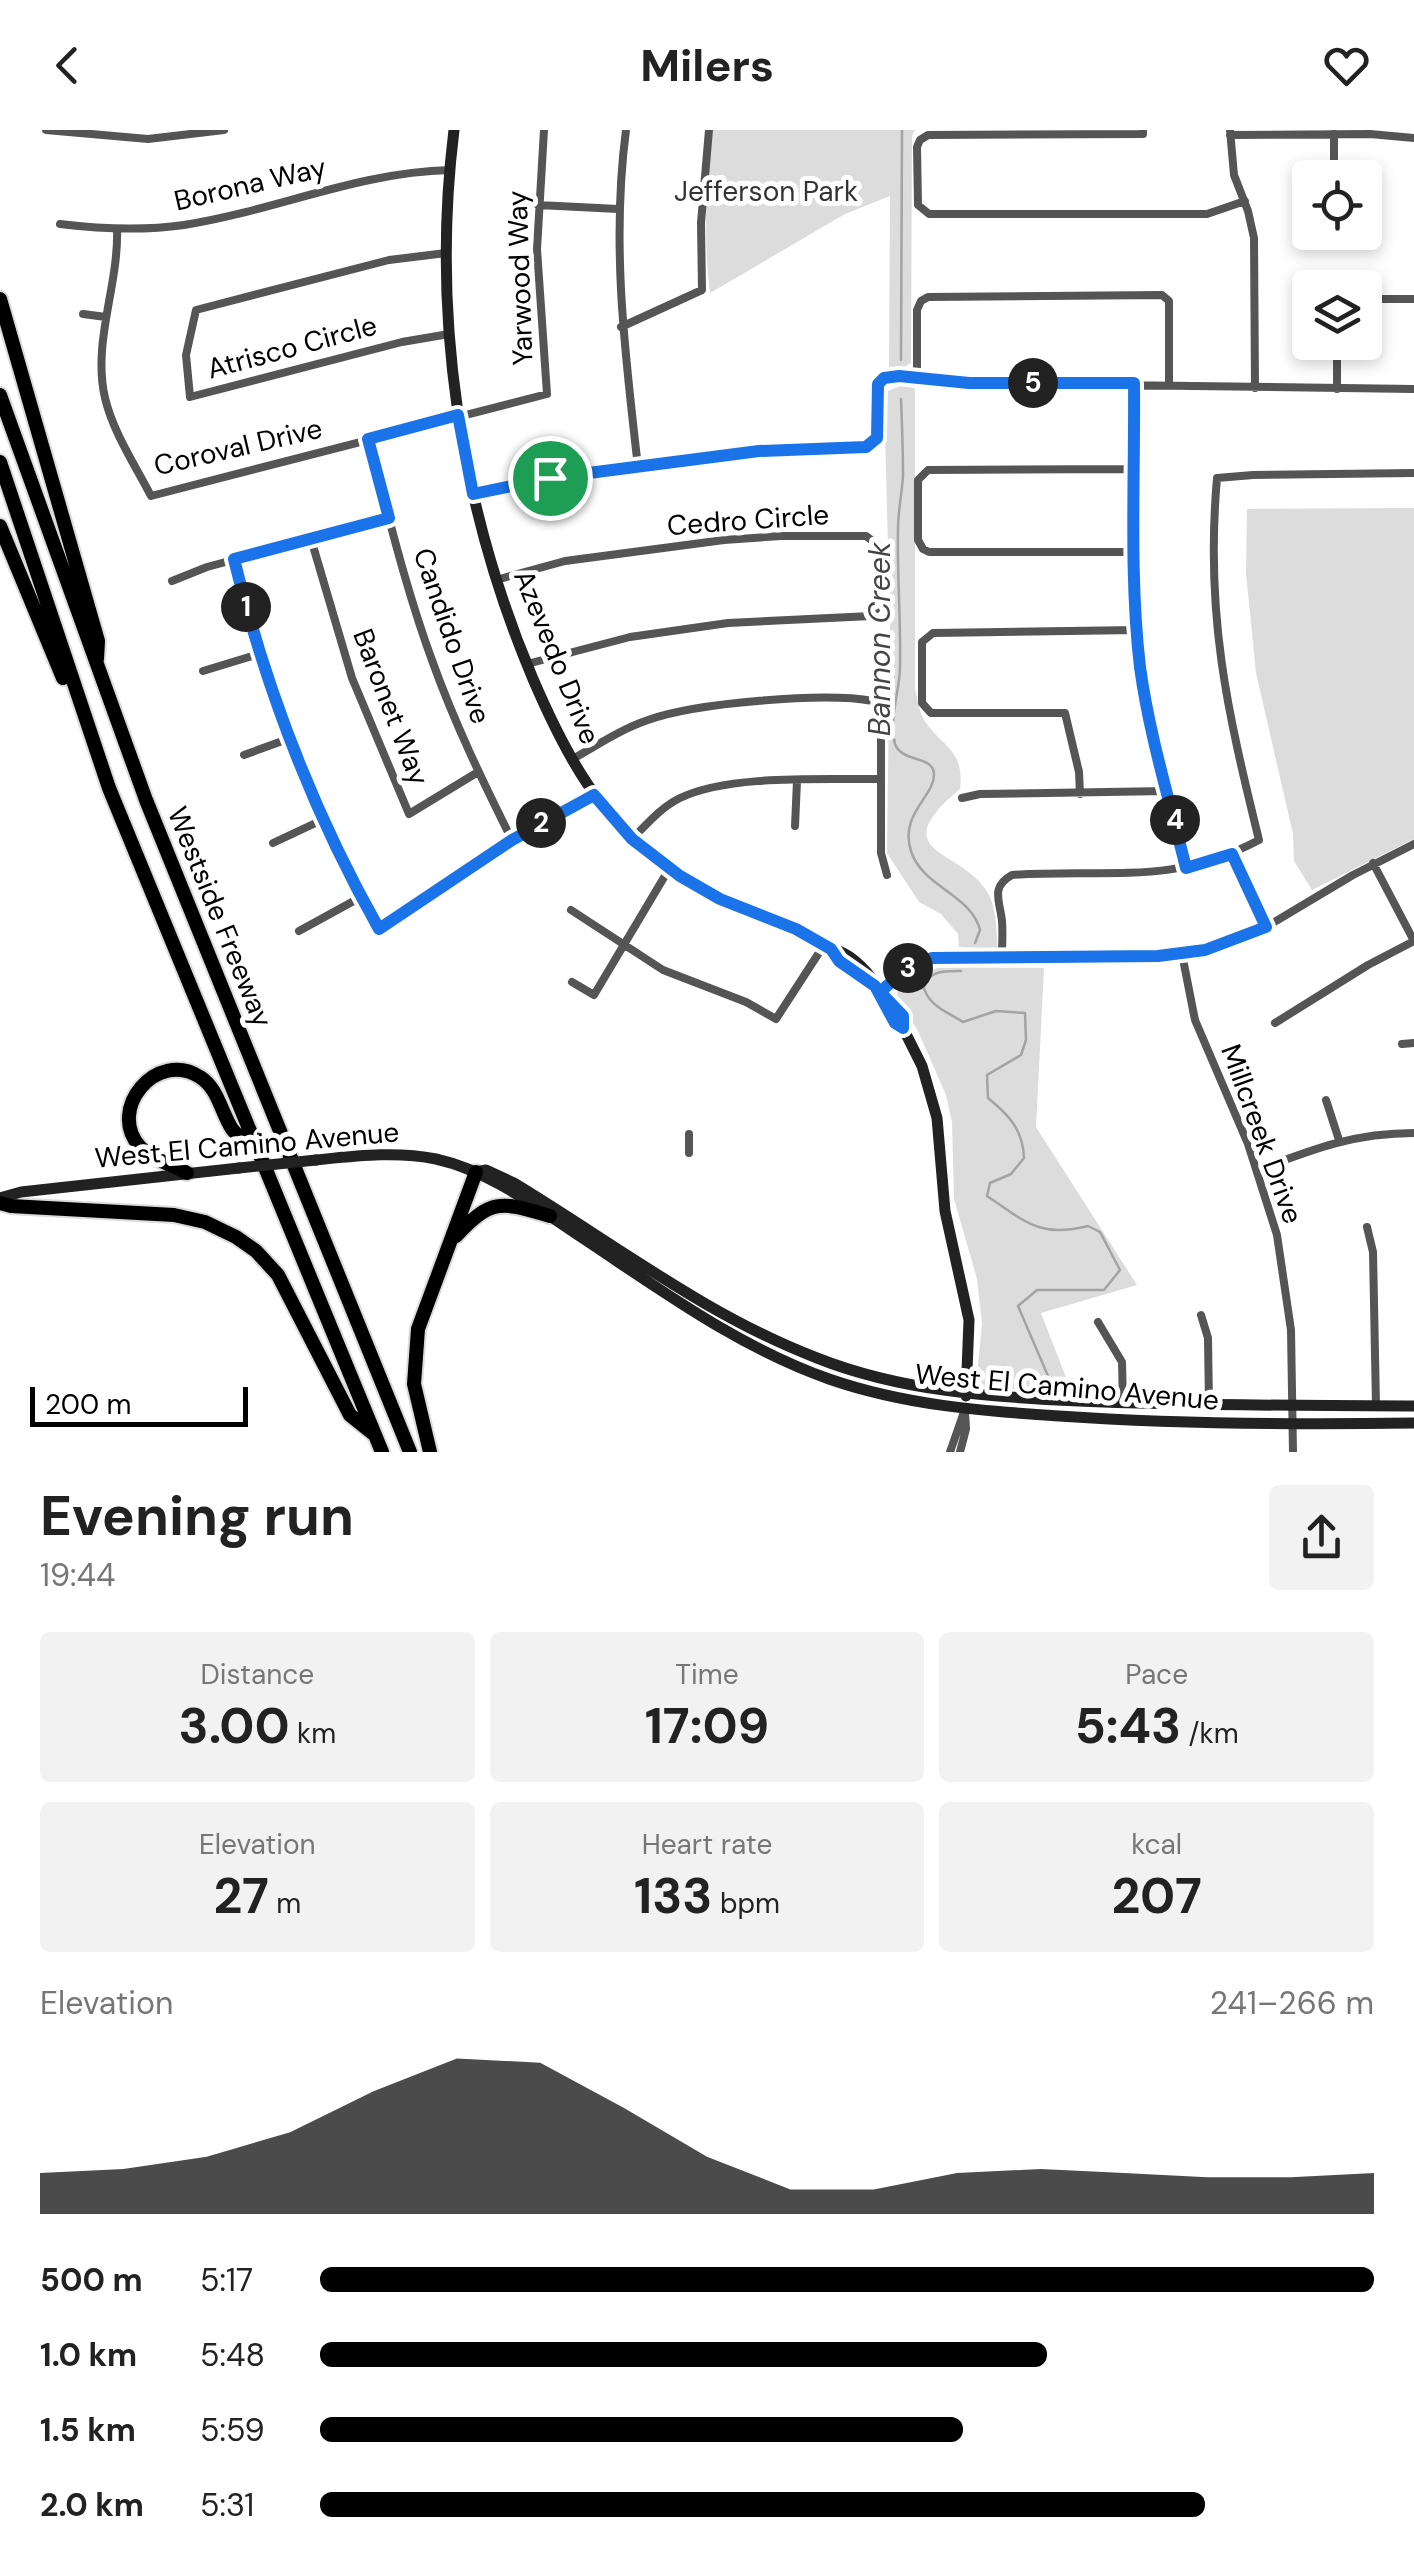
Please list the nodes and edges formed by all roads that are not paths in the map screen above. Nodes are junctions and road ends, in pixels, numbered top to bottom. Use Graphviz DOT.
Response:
graph roads {
  1 [pos="46,130"];
  2 [pos="224,130"];
  3 [pos="454,130"];
  4 [pos="544,130"];
  5 [pos="626,130"];
  6 [pos="709,130"];
  7 [pos="1143,130"];
  8 [pos="1230,132"];
  9 [pos="98,133"];
  10 [pos="1334,134"];
  11 [pos="1414,138"];
  12 [pos="1334,160"];
  13 [pos="450,170"];
  14 [pos="1245,201"];
  15 [pos="538,206"];
  16 [pos="618,210"];
  17 [pos="60,224"];
  18 [pos="117,229"];
  19 [pos="446,253"];
  20 [pos="0,299"];
  21 [pos="1382,299"];
  22 [pos="1414,299"];
  23 [pos="0,310"];
  24 [pos="83,314"];
  25 [pos="106,317"];
  26 [pos="621,327"];
  27 [pos="449,334"];
  28 [pos="10,336"];
  29 [pos="1337,360"];
  30 [pos="917,377"];
  31 [pos="1134,383"];
  32 [pos="1169,383"];
  33 [pos="1255,388"];
  34 [pos="1337,388"];
  35 [pos="1414,389"];
  36 [pos="0,395"];
  37 [pos="458,415"];
  38 [pos="368,439"];
  39 [pos="0,462"];
  40 [pos="638,468"];
  41 [pos="1135,468"];
  42 [pos="1414,473"];
  43 [pos="473,494"];
  44 [pos="389,518"];
  45 [pos="0,526"];
  46 [pos="311,539"];
  47 [pos="1136,552"];
  48 [pos="234,559"];
  49 [pos="172,580"];
  50 [pos="496,580"];
  51 [pos="1137,630"];
  52 [pos="259,654"];
  53 [pos="526,664"];
  54 [pos="96,665"];
  55 [pos="203,671"];
  56 [pos="288,739"];
  57 [pos="244,755"];
  58 [pos="571,760"];
  59 [pos="478,772"];
  60 [pos="797,780"];
  61 [pos="881,780"];
  62 [pos="109,788"];
  63 [pos="1168,791"];
  64 [pos="1080,794"];
  65 [pos="594,795"];
  66 [pos="962,798"];
  67 [pos="322,820"];
  68 [pos="795,826"];
  69 [pos="632,839"];
  70 [pos="512,840"];
  71 [pos="272,844"];
  72 [pos="1414,844"];
  73 [pos="1232,854"];
  74 [pos="1373,864"];
  75 [pos="1186,868"];
  76 [pos="669,869"];
  77 [pos="887,875"];
  78 [pos="361,897"];
  79 [pos="571,910"];
  80 [pos="1266,927"];
  81 [pos="299,931"];
  82 [pos="1414,941"];
  83 [pos="624,945"];
  84 [pos="828,947"];
  85 [pos="1182,954"];
  86 [pos="1002,956"];
  87 [pos="572,982"];
  88 [pos="880,993"];
  89 [pos="1275,1023"];
  90 [pos="1414,1043"];
  91 [pos="1402,1044"];
  92 [pos="1326,1100"];
  93 [pos="1414,1133"];
  94 [pos="689,1134"];
  95 [pos="1339,1140"];
  96 [pos="689,1153"];
  97 [pos="260,1156"];
  98 [pos="1258,1170"];
  99 [pos="476,1172"];
  100 [pos="187,1174"];
  101 [pos="0,1190"];
  102 [pos="21,1192"];
  103 [pos="0,1200"];
  104 [pos="550,1216"];
  105 [pos="1368,1227"];
  106 [pos="452,1240"];
  107 [pos="1201,1315"];
  108 [pos="1098,1322"];
  109 [pos="966,1393"];
  110 [pos="1122,1403"];
  111 [pos="1209,1406"];
  112 [pos="1376,1406"];
  113 [pos="1414,1406"];
  114 [pos="1293,1408"];
  115 [pos="965,1410"];
  116 [pos="1414,1423"];
  117 [pos="1293,1425"];
  118 [pos="375,1436"];
  119 [pos="382,1452"];
  120 [pos="410,1452"];
  121 [pos="430,1452"];
  122 [pos="950,1452"];
  123 [pos="960,1452"];
  124 [pos="1294,1452"];
  1 -- 9 [label="street"];
  2 -- 9 [label="street"];
  3 -- 13 [label="main road, Azevedo Drive"];
  4 -- 15 [label="street, Yarwood Way"];
  5 -- 16 [label="street"];
  6 -- 26 [label="street"];
  7 -- 14 [label="street"];
  8 -- 10 [label="street"];
  8 -- 14 [label="street"];
  10 -- 11 [label="street"];
  10 -- 12 [label="street"];
  13 -- 18 [label="street, Borona Way"];
  13 -- 19 [label="main road, Azevedo Drive"];
  14 -- 33 [label="street"];
  15 -- 16 [label="street"];
  15 -- 37 [label="street, Yarwood Way"];
  16 -- 26 [label="street"];
  17 -- 18 [label="street, Borona Way"];
  18 -- 25 [label="street, Coroval Drive"];
  19 -- 27 [label="main road, Azevedo Drive"];
  19 -- 27 [label="street, Atrisco Circle"];
  20 -- 28 [label="highway"];
  21 -- 22 [label="street"];
  23 -- 28 [label="highway"];
  24 -- 25 [label="street"];
  25 -- 38 [label="street, Coroval Drive"];
  26 -- 40 [label="street"];
  27 -- 37 [label="main road, Azevedo Drive"];
  28 -- 54 [label="highway"];
  29 -- 34 [label="street"];
  30 -- 31 [label="street"];
  30 -- 32 [label="street"];
  30 -- 40 [label="street"];
  31 -- 32 [label="street"];
  31 -- 41 [label="street"];
  32 -- 33 [label="street"];
  33 -- 34 [label="street"];
  34 -- 35 [label="street"];
  36 -- 54 [label="highway, Westside Freeway"];
  37 -- 38 [label="street, Coroval Drive"];
  37 -- 43 [label="main road, Azevedo Drive"];
  38 -- 44 [label="street, Candido Drive"];
  39 -- 62 [label="highway, Westside Freeway"];
  40 -- 43 [label="street"];
  41 -- 47 [label="street"];
  41 -- 47 [label="street"];
  42 -- 73 [label="street"];
  43 -- 50 [label="main road, Azevedo Drive"];
  44 -- 46 [label="street"];
  44 -- 59 [label="street, Candido Drive"];
  45 -- 62 [label="highway"];
  46 -- 48 [label="street"];
  46 -- 59 [label="street, Baronet Way"];
  47 -- 51 [label="street"];
  48 -- 49 [label="street"];
  48 -- 52 [label="street"];
  50 -- 53 [label="main road, Azevedo Drive"];
  50 -- 53 [label="street, Cedro Circle"];
  51 -- 63 [label="street"];
  51 -- 64 [label="street"];
  52 -- 55 [label="street"];
  52 -- 56 [label="street"];
  53 -- 58 [label="main road, Azevedo Drive"];
  54 -- 120 [label="highway, Westside Freeway"];
  56 -- 57 [label="street"];
  56 -- 67 [label="street"];
  58 -- 61 [label="street"];
  58 -- 65 [label="main road, Azevedo Drive"];
  59 -- 70 [label="street, Candido Drive"];
  60 -- 61 [label="street"];
  60 -- 68 [label="street"];
  60 -- 69 [label="street"];
  61 -- 77 [label="street"];
  62 -- 97 [label="highway, Westside Freeway"];
  63 -- 64 [label="street"];
  63 -- 75 [label="street"];
  64 -- 66 [label="street"];
  65 -- 69 [label="main road, Azevedo Drive"];
  65 -- 70 [label="street"];
  67 -- 71 [label="street"];
  67 -- 78 [label="street"];
  69 -- 76 [label="main road, Azevedo Drive"];
  70 -- 78 [label="street"];
  72 -- 74 [label="street"];
  73 -- 75 [label="street"];
  73 -- 80 [label="street"];
  74 -- 80 [label="street"];
  74 -- 82 [label="street"];
  75 -- 86 [label="street"];
  76 -- 83 [label="street"];
  76 -- 84 [label="main road, Azevedo Drive"];
  78 -- 81 [label="street"];
  79 -- 83 [label="street"];
  80 -- 85 [label="street"];
  82 -- 89 [label="street"];
  83 -- 84 [label="street"];
  83 -- 87 [label="street"];
  84 -- 88 [label="main road, Azevedo Drive"];
  85 -- 86 [label="street"];
  85 -- 98 [label="street, Millcreek Drive"];
  86 -- 88 [label="street"];
  88 -- 109 [label="main road, Azevedo Drive"];
  90 -- 91 [label="street"];
  92 -- 95 [label="street"];
  93 -- 95 [label="street"];
  94 -- 96 [label="street"];
  95 -- 98 [label="street"];
  97 -- 100 [label="highway"];
  97 -- 118 [label="highway, Westside Freeway"];
  98 -- 114 [label="street, Millcreek Drive"];
  99 -- 100 [label="main road, West El Camino Avenue, bridge"];
  99 -- 104 [label="main road, West El Camino Avenue"];
  99 -- 106 [label="highway"];
  99 -- 109 [label="main road, West El Camino Avenue"];
  100 -- 102 [label="main road, West El Camino Avenue"];
  101 -- 102 [label="main road, West El Camino Avenue"];
  102 -- 103 [label="main road, West El Camino Avenue"];
  103 -- 118 [label="highway"];
  104 -- 106 [label="highway"];
  104 -- 115 [label="main road, West El Camino Avenue"];
  105 -- 112 [label="street"];
  106 -- 121 [label="highway"];
  107 -- 111 [label="street"];
  108 -- 110 [label="street"];
  109 -- 110 [label="main road, West El Camino Avenue"];
  109 -- 115 [label="main road, Azevedo Drive"];
  110 -- 111 [label="main road, West El Camino Avenue"];
  111 -- 114 [label="main road, West El Camino Avenue"];
  112 -- 113 [label="main road, West El Camino Avenue"];
  112 -- 114 [label="main road, West El Camino Avenue"];
  114 -- 117 [label="street, Millcreek Drive"];
  115 -- 117 [label="main road, West El Camino Avenue"];
  115 -- 122 [label="street"];
  115 -- 123 [label="street"];
  116 -- 117 [label="main road, West El Camino Avenue"];
  117 -- 124 [label="street, Millcreek Drive"];
  118 -- 119 [label="highway, Westside Freeway"];
}
